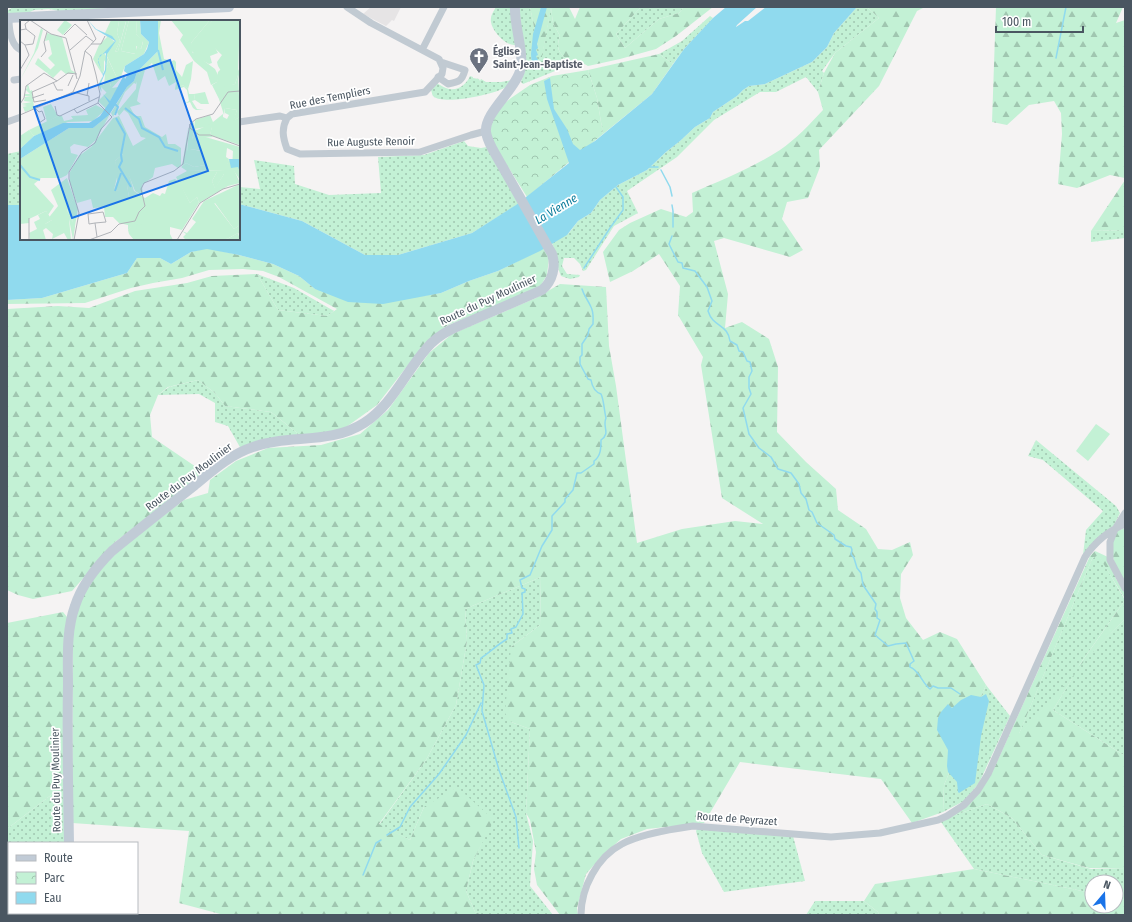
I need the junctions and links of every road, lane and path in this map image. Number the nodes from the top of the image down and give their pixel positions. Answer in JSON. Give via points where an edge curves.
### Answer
{"nodes":[{"id":1,"x":229,"y":7,"type":"edge"},
{"id":2,"x":347,"y":7,"type":"edge"},
{"id":3,"x":444,"y":7,"type":"edge"},
{"id":4,"x":515,"y":7,"type":"edge"},
{"id":5,"x":8,"y":18,"type":"edge"},
{"id":6,"x":20,"y":49,"type":"edge"},
{"id":7,"x":422,"y":50,"type":"junction"},
{"id":8,"x":441,"y":62,"type":"junction"},
{"id":9,"x":438,"y":77,"type":"junction"},
{"id":10,"x":20,"y":117,"type":"edge"},
{"id":11,"x":286,"y":118,"type":"junction"},
{"id":12,"x":7,"y":122,"type":"edge"},
{"id":13,"x":240,"y":122,"type":"edge"},
{"id":14,"x":486,"y":131,"type":"junction"},
{"id":15,"x":1124,"y":513,"type":"edge"},
{"id":16,"x":1125,"y":524,"type":"edge"},
{"id":17,"x":1115,"y":528,"type":"junction"},
{"id":18,"x":1125,"y":588,"type":"edge"},
{"id":19,"x":69,"y":842,"type":"edge"},
{"id":20,"x":581,"y":915,"type":"edge"}],
"edges":[{"from":1,"to":5,"type":"main road"},
{"from":2,"to":7,"type":"street"},
{"from":3,"to":7,"type":"street"},
{"from":4,"to":14,"type":"main road","via":[[521,70],[488,122]]},
{"from":5,"to":6,"type":"street","via":[[14,45]]},
{"from":7,"to":8,"type":"street"},
{"from":8,"to":9,"type":"street","via":[[442,74]]},
{"from":8,"to":9,"type":"street","via":[[465,70],[458,82],[448,84]]},
{"from":9,"to":11,"type":"street","name":"Rue des Templiers","via":[[424,92],[292,114]]},
{"from":10,"to":12,"type":"street"},
{"from":11,"to":13,"type":"street","name":"Rue des Templiers","via":[[280,116]]},
{"from":11,"to":14,"type":"street","name":"Rue Auguste Renoir","via":[[282,128],[283,139],[287,149],[300,154],[420,152]]},
{"from":14,"to":19,"type":"main road","name":"Route du Puy Moulinier","via":[[492,150],[550,248],[554,266],[546,286],[438,336],[426,348],[385,405],[364,423],[337,435],[265,443],[238,453],[112,551],[94,570],[79,596],[70,626],[67,702]]},
{"from":15,"to":17,"type":"street"},
{"from":16,"to":17,"type":"street"},
{"from":17,"to":18,"type":"street","via":[[1110,542],[1110,560]]},
{"from":17,"to":20,"type":"street","name":"Route de Peyrazet","via":[[1092,547],[1085,557],[988,774],[964,805],[938,820],[880,833],[831,837],[693,826],[637,838],[621,844],[594,870],[585,889]]}]}
